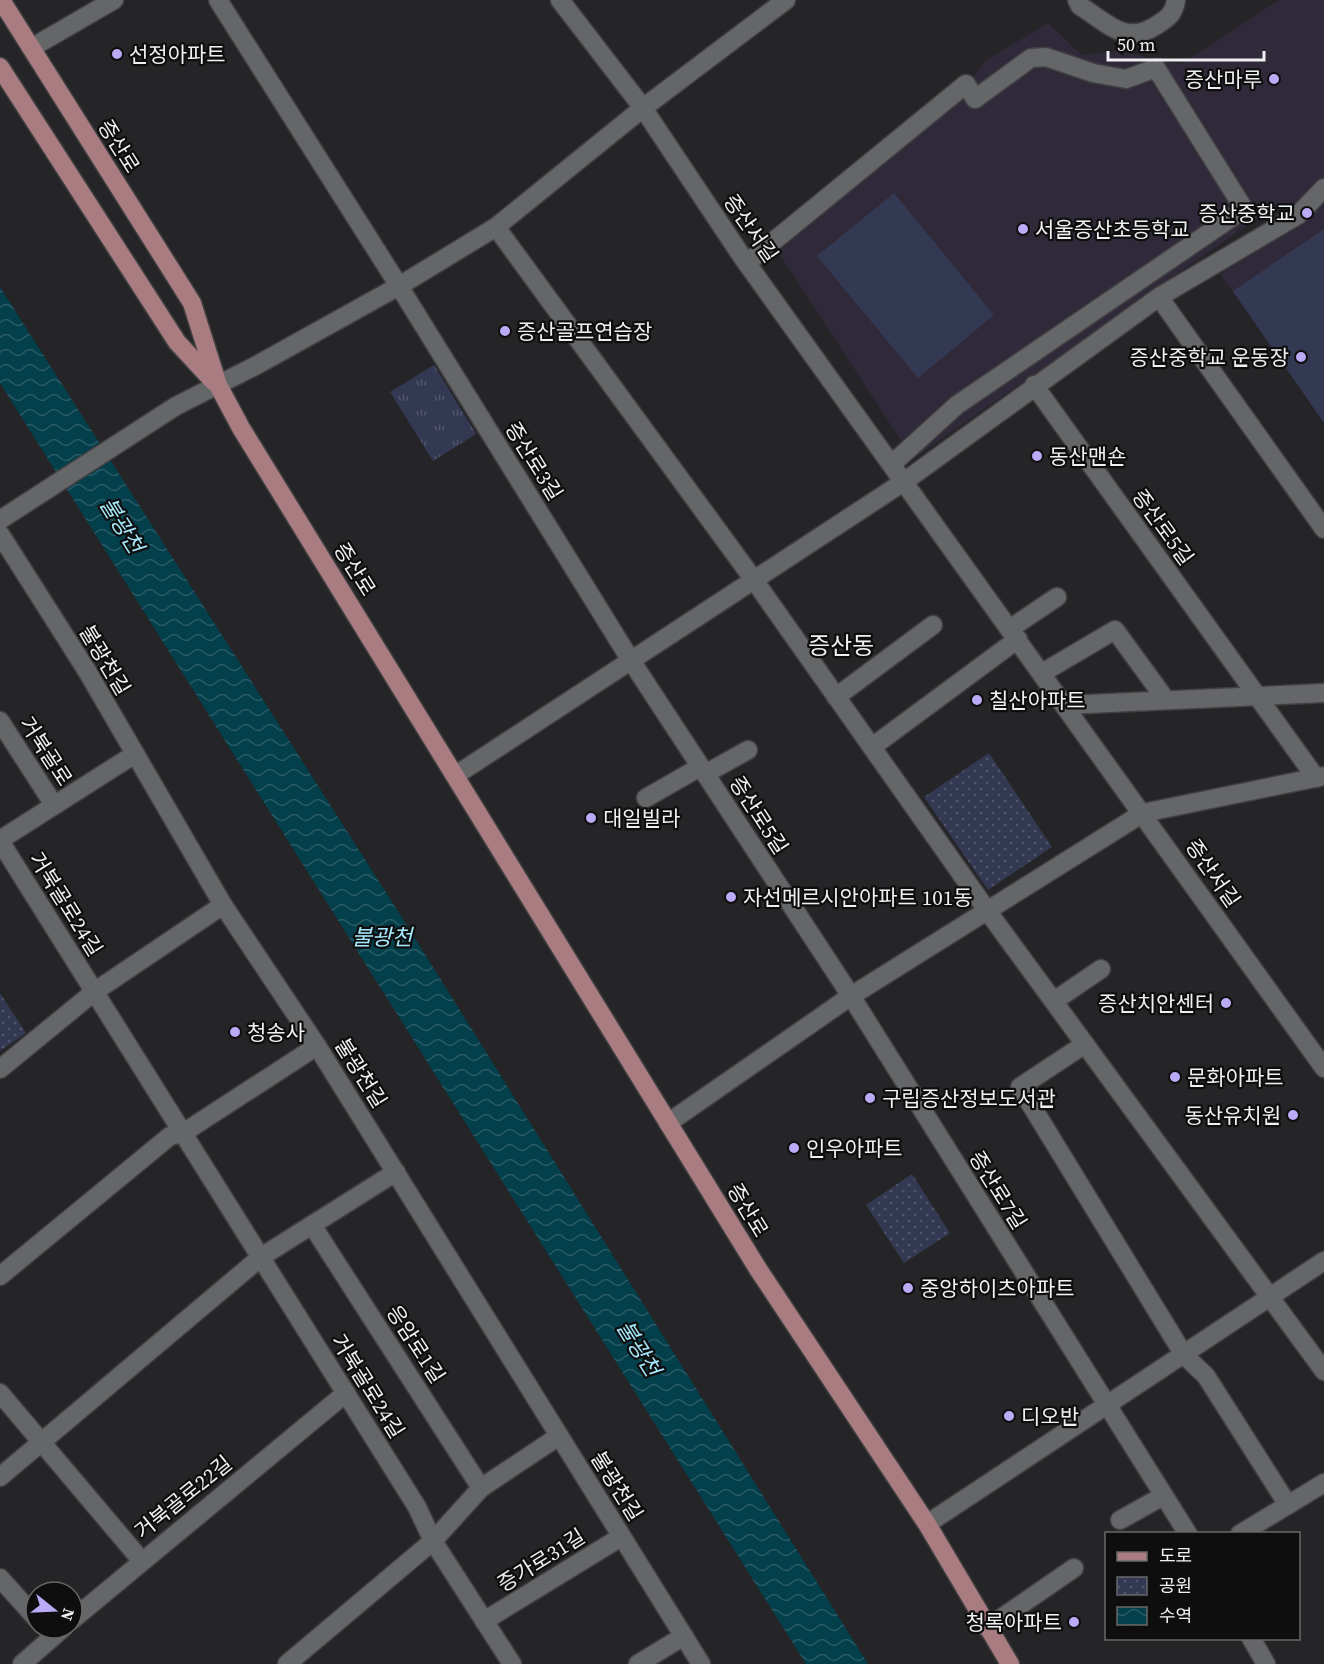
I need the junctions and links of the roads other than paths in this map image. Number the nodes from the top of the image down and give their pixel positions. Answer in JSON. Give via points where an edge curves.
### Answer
{"nodes":[{"id":1,"x":1,"y":0,"type":"edge"},
{"id":2,"x":114,"y":0,"type":"edge"},
{"id":3,"x":218,"y":0,"type":"edge"},
{"id":4,"x":560,"y":0,"type":"edge"},
{"id":5,"x":1077,"y":0,"type":"edge"},
{"id":6,"x":1176,"y":0,"type":"edge"},
{"id":7,"x":782,"y":1,"type":"edge"},
{"id":8,"x":31,"y":48,"type":"junction"},
{"id":9,"x":0,"y":67,"type":"edge"},
{"id":10,"x":643,"y":108,"type":"junction"},
{"id":11,"x":1324,"y":188,"type":"edge"},
{"id":12,"x":496,"y":227,"type":"junction"},
{"id":13,"x":747,"y":263,"type":"junction"},
{"id":14,"x":399,"y":286,"type":"junction"},
{"id":15,"x":1159,"y":297,"type":"junction"},
{"id":16,"x":218,"y":385,"type":"junction"},
{"id":17,"x":1034,"y":385,"type":"junction"},
{"id":18,"x":892,"y":464,"type":"junction"},
{"id":19,"x":905,"y":481,"type":"junction"},
{"id":20,"x":0,"y":520,"type":"edge"},
{"id":21,"x":1324,"y":529,"type":"edge"},
{"id":22,"x":0,"y":534,"type":"edge"},
{"id":23,"x":754,"y":580,"type":"junction"},
{"id":24,"x":1057,"y":597,"type":"dead end"},
{"id":25,"x":933,"y":625,"type":"dead end"},
{"id":26,"x":1014,"y":633,"type":"junction"},
{"id":27,"x":630,"y":659,"type":"junction"},
{"id":28,"x":1042,"y":673,"type":"junction"},
{"id":29,"x":1324,"y":693,"type":"edge"},
{"id":30,"x":1257,"y":695,"type":"junction"},
{"id":31,"x":836,"y":697,"type":"junction"},
{"id":32,"x":1166,"y":700,"type":"junction"},
{"id":33,"x":1065,"y":705,"type":"junction"},
{"id":34,"x":0,"y":721,"type":"edge"},
{"id":35,"x":872,"y":747,"type":"junction"},
{"id":36,"x":748,"y":750,"type":"dead end"},
{"id":37,"x":135,"y":754,"type":"junction"},
{"id":38,"x":703,"y":771,"type":"junction"},
{"id":39,"x":456,"y":775,"type":"junction"},
{"id":40,"x":1320,"y":777,"type":"edge"},
{"id":41,"x":646,"y":798,"type":"dead end"},
{"id":42,"x":54,"y":805,"type":"junction"},
{"id":43,"x":1143,"y":813,"type":"junction"},
{"id":44,"x":0,"y":840,"type":"edge"},
{"id":45,"x":223,"y":905,"type":"junction"},
{"id":46,"x":987,"y":909,"type":"junction"},
{"id":47,"x":1101,"y":969,"type":"dead end"},
{"id":48,"x":94,"y":992,"type":"junction"},
{"id":49,"x":851,"y":996,"type":"junction"},
{"id":50,"x":1054,"y":1001,"type":"junction"},
{"id":51,"x":1085,"y":1044,"type":"junction"},
{"id":52,"x":317,"y":1046,"type":"junction"},
{"id":53,"x":1324,"y":1068,"type":"edge"},
{"id":54,"x":0,"y":1069,"type":"edge"},
{"id":55,"x":668,"y":1123,"type":"junction"},
{"id":56,"x":183,"y":1133,"type":"junction"},
{"id":57,"x":396,"y":1172,"type":"junction"},
{"id":58,"x":312,"y":1225,"type":"junction"},
{"id":59,"x":261,"y":1257,"type":"junction"},
{"id":60,"x":1324,"y":1261,"type":"edge"},
{"id":61,"x":0,"y":1276,"type":"edge"},
{"id":62,"x":1272,"y":1297,"type":"junction"},
{"id":63,"x":1184,"y":1355,"type":"junction"},
{"id":64,"x":1321,"y":1359,"type":"edge"},
{"id":65,"x":0,"y":1393,"type":"edge"},
{"id":66,"x":346,"y":1393,"type":"junction"},
{"id":67,"x":1107,"y":1407,"type":"junction"},
{"id":68,"x":559,"y":1436,"type":"junction"},
{"id":69,"x":42,"y":1441,"type":"junction"},
{"id":70,"x":0,"y":1477,"type":"edge"},
{"id":71,"x":1324,"y":1483,"type":"edge"},
{"id":72,"x":481,"y":1488,"type":"junction"},
{"id":73,"x":1163,"y":1496,"type":"junction"},
{"id":74,"x":1288,"y":1505,"type":"junction"},
{"id":75,"x":1120,"y":1520,"type":"dead end"},
{"id":76,"x":927,"y":1524,"type":"junction"},
{"id":77,"x":1187,"y":1532,"type":"edge"},
{"id":78,"x":1242,"y":1532,"type":"edge"},
{"id":79,"x":621,"y":1537,"type":"junction"},
{"id":80,"x":433,"y":1541,"type":"junction"},
{"id":81,"x":141,"y":1560,"type":"junction"},
{"id":82,"x":1074,"y":1568,"type":"dead end"},
{"id":83,"x":0,"y":1578,"type":"edge"},
{"id":84,"x":24,"y":1605,"type":"edge"},
{"id":85,"x":84,"y":1610,"type":"edge"},
{"id":86,"x":484,"y":1621,"type":"junction"},
{"id":87,"x":987,"y":1628,"type":"junction"},
{"id":88,"x":684,"y":1636,"type":"junction"},
{"id":89,"x":45,"y":1640,"type":"edge"},
{"id":90,"x":1252,"y":1640,"type":"edge"},
{"id":91,"x":22,"y":1664,"type":"edge"},
{"id":92,"x":287,"y":1664,"type":"edge"},
{"id":93,"x":512,"y":1664,"type":"edge"},
{"id":94,"x":638,"y":1664,"type":"edge"},
{"id":95,"x":701,"y":1664,"type":"edge"},
{"id":96,"x":1010,"y":1664,"type":"edge"},
{"id":97,"x":1266,"y":1664,"type":"edge"}],
"edges":[{"from":1,"to":8,"type":"main road","name":"증산로"},
{"from":2,"to":8,"type":"street"},
{"from":3,"to":14,"type":"street","name":"증산로3길"},
{"from":4,"to":10,"type":"street","name":"증산서길"},
{"from":5,"to":6,"type":"street","via":[[1116,30],[1132,36],[1171,16]]},
{"from":7,"to":10,"type":"street"},
{"from":8,"to":16,"type":"main road","name":"증산로","via":[[192,303]]},
{"from":9,"to":16,"type":"main road","name":"증산로","via":[[177,342]]},
{"from":10,"to":12,"type":"street"},
{"from":10,"to":13,"type":"street","name":"증산서길"},
{"from":11,"to":15,"type":"street","via":[[1298,215]]},
{"from":12,"to":14,"type":"street"},
{"from":12,"to":23,"type":"street"},
{"from":13,"to":18,"type":"street","name":"증산서길"},
{"from":13,"to":18,"type":"street","via":[[966,84],[975,99],[1031,58],[1039,57],[1126,79],[1156,68],[1244,209],[957,405]]},
{"from":14,"to":16,"type":"street"},
{"from":14,"to":27,"type":"street","name":"증산로3길"},
{"from":15,"to":17,"type":"street"},
{"from":15,"to":21,"type":"street"},
{"from":16,"to":20,"type":"street","via":[[176,406]]},
{"from":16,"to":39,"type":"main road","name":"증산로"},
{"from":17,"to":19,"type":"street"},
{"from":17,"to":30,"type":"street","name":"증산로5길"},
{"from":18,"to":19,"type":"street","name":"증산서길"},
{"from":19,"to":23,"type":"street"},
{"from":19,"to":26,"type":"street","name":"증산서길"},
{"from":22,"to":37,"type":"street","name":"불광천길"},
{"from":23,"to":27,"type":"street"},
{"from":23,"to":31,"type":"street"},
{"from":24,"to":26,"type":"street"},
{"from":25,"to":31,"type":"street"},
{"from":26,"to":28,"type":"street","name":"증산서길"},
{"from":26,"to":35,"type":"street"},
{"from":27,"to":38,"type":"street","name":"증산로5길"},
{"from":27,"to":39,"type":"street"},
{"from":28,"to":32,"type":"street","via":[[1115,630]]},
{"from":28,"to":33,"type":"street","name":"증산서길"},
{"from":29,"to":30,"type":"street"},
{"from":30,"to":32,"type":"street"},
{"from":30,"to":40,"type":"street","name":"증산로5길"},
{"from":31,"to":35,"type":"street"},
{"from":32,"to":33,"type":"street"},
{"from":33,"to":43,"type":"street","name":"증산서길"},
{"from":34,"to":42,"type":"street","name":"거북골로"},
{"from":35,"to":46,"type":"street"},
{"from":36,"to":38,"type":"street"},
{"from":37,"to":42,"type":"street","name":"거북골로24길"},
{"from":37,"to":45,"type":"street","name":"불광천길"},
{"from":38,"to":41,"type":"street"},
{"from":38,"to":49,"type":"street","name":"증산로5길"},
{"from":39,"to":55,"type":"main road","name":"증산로"},
{"from":40,"to":43,"type":"street","name":"증산로5길"},
{"from":42,"to":44,"type":"street","name":"거북골로24길"},
{"from":43,"to":46,"type":"street","name":"증산로5길"},
{"from":43,"to":53,"type":"street","name":"증산서길"},
{"from":44,"to":48,"type":"street","name":"거북골로24길"},
{"from":45,"to":48,"type":"street","name":"거북골로24길"},
{"from":45,"to":52,"type":"street","name":"불광천길"},
{"from":46,"to":49,"type":"street","name":"증산로5길"},
{"from":46,"to":50,"type":"street"},
{"from":47,"to":50,"type":"street"},
{"from":48,"to":54,"type":"street"},
{"from":48,"to":56,"type":"street","name":"거북골로24길"},
{"from":49,"to":55,"type":"street","name":"증산로5길"},
{"from":49,"to":67,"type":"street","name":"증산로7길"},
{"from":50,"to":51,"type":"street"},
{"from":51,"to":62,"type":"street"},
{"from":51,"to":63,"type":"street","via":[[1020,1087]]},
{"from":52,"to":56,"type":"street"},
{"from":52,"to":57,"type":"street","name":"불광천길"},
{"from":55,"to":76,"type":"main road","name":"증산로","via":[[758,1269]]},
{"from":56,"to":59,"type":"street","name":"거북골로24길"},
{"from":56,"to":61,"type":"street","via":[[170,1136]]},
{"from":57,"to":58,"type":"street"},
{"from":57,"to":68,"type":"street","name":"불광천길"},
{"from":58,"to":59,"type":"street"},
{"from":58,"to":72,"type":"street","name":"응암로1길"},
{"from":59,"to":66,"type":"street","name":"거북골로24길"},
{"from":59,"to":69,"type":"street"},
{"from":60,"to":62,"type":"street"},
{"from":62,"to":63,"type":"street"},
{"from":62,"to":64,"type":"street"},
{"from":63,"to":67,"type":"street"},
{"from":63,"to":74,"type":"street","via":[[1206,1376]]},
{"from":65,"to":69,"type":"street","name":"거북골로22길"},
{"from":66,"to":80,"type":"street","name":"거북골로24길","via":[[417,1506]]},
{"from":66,"to":81,"type":"street","name":"거북골로22길"},
{"from":67,"to":73,"type":"street","name":"증산로7길"},
{"from":67,"to":76,"type":"street"},
{"from":68,"to":72,"type":"street"},
{"from":68,"to":79,"type":"street","name":"불광천길"},
{"from":69,"to":70,"type":"street"},
{"from":69,"to":81,"type":"street","name":"거북골로22길"},
{"from":71,"to":74,"type":"street"},
{"from":72,"to":80,"type":"street"},
{"from":73,"to":75,"type":"street"},
{"from":73,"to":77,"type":"street","name":"증산로7길"},
{"from":74,"to":78,"type":"street"},
{"from":76,"to":87,"type":"main road","name":"증산로"},
{"from":79,"to":86,"type":"street","name":"증가로31길"},
{"from":79,"to":88,"type":"street","name":"불광천길"},
{"from":80,"to":86,"type":"street","name":"증가로31길"},
{"from":80,"to":92,"type":"street"},
{"from":81,"to":85,"type":"street"},
{"from":82,"to":87,"type":"street"},
{"from":83,"to":84,"type":"street"},
{"from":86,"to":93,"type":"street","name":"증가로31길"},
{"from":87,"to":96,"type":"main road","name":"증산로"},
{"from":88,"to":94,"type":"street"},
{"from":88,"to":95,"type":"street","name":"불광천길"},
{"from":89,"to":91,"type":"street"},
{"from":90,"to":97,"type":"street"}]}
